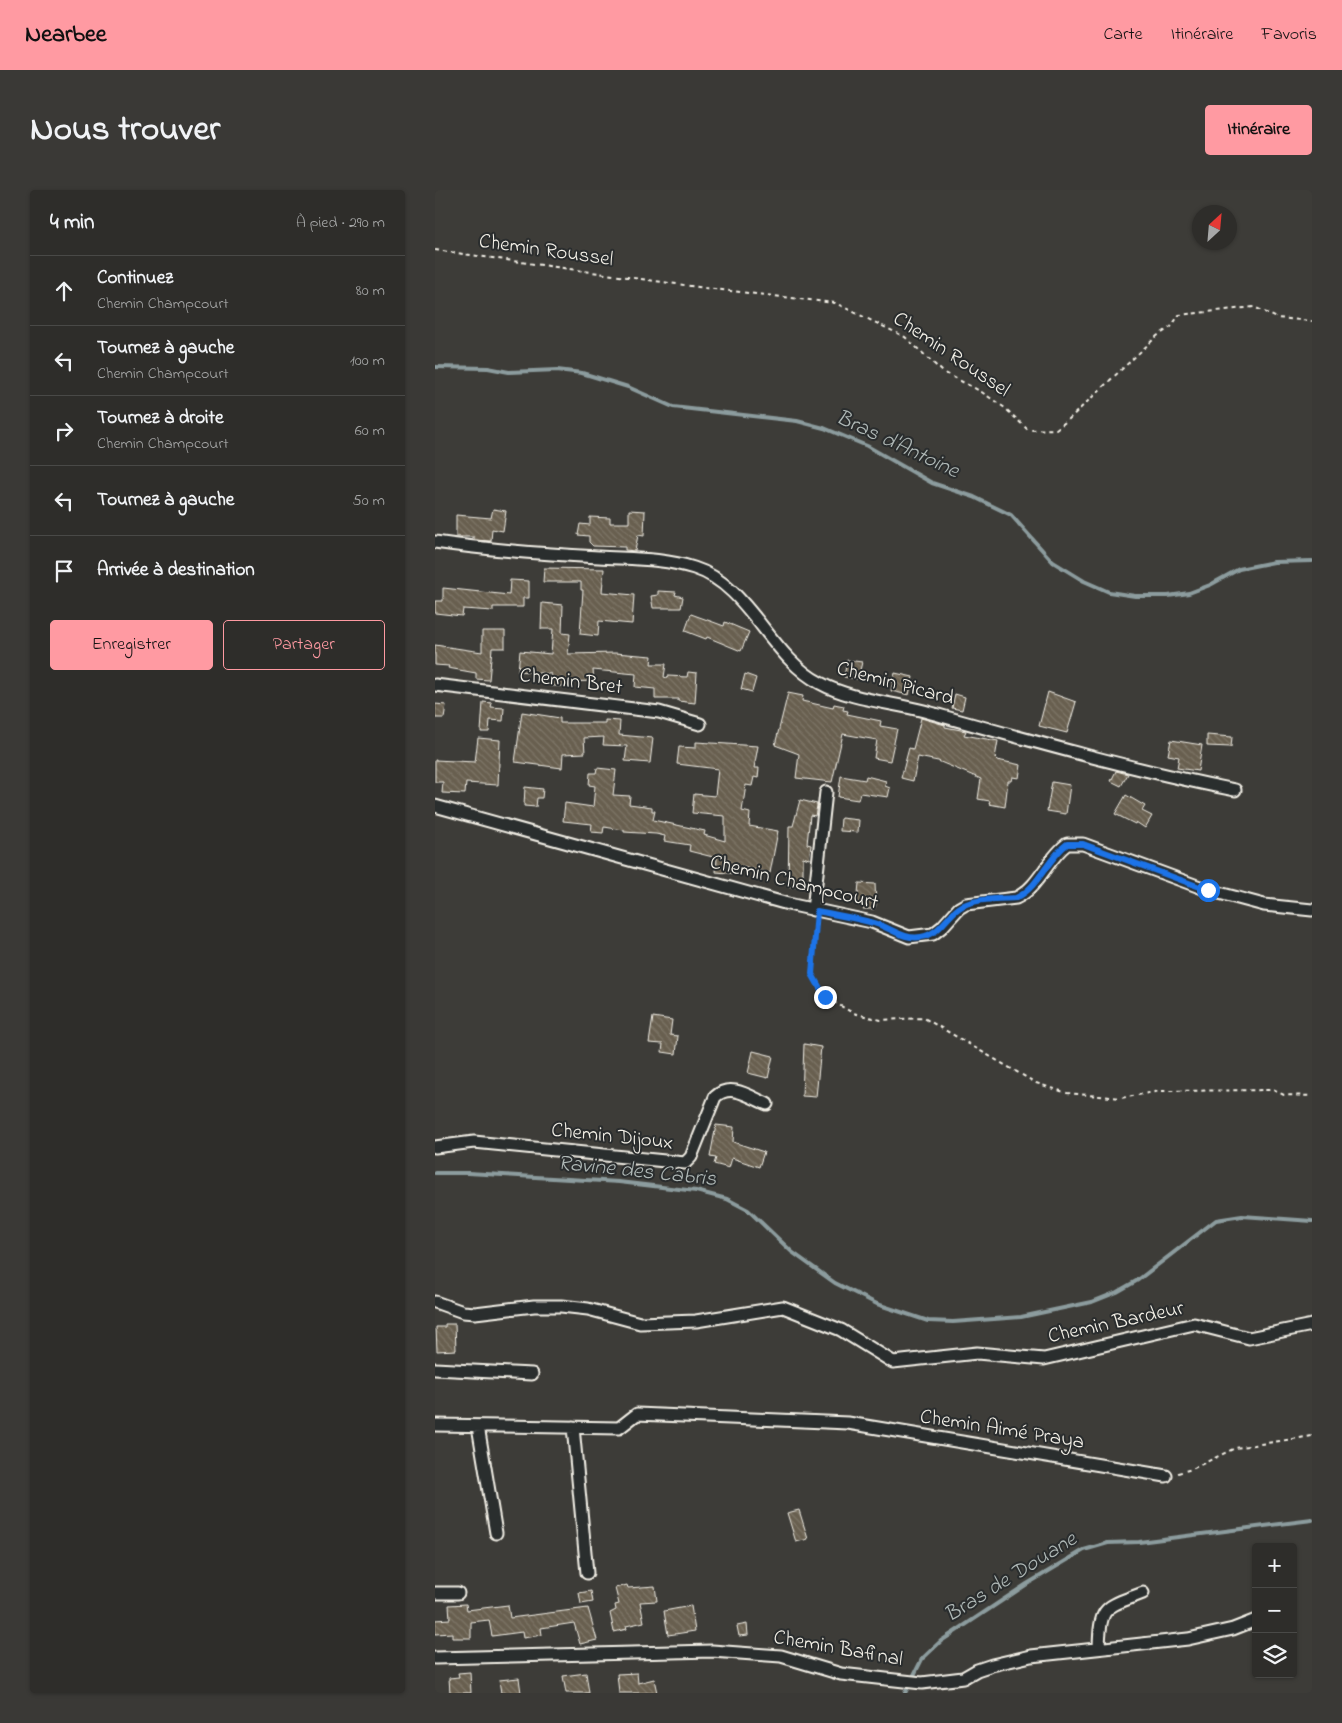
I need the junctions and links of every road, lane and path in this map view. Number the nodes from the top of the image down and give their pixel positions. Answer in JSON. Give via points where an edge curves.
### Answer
{"nodes":[{"id":1,"x":435,"y":250,"type":"edge"},
{"id":2,"x":1312,"y":321,"type":"edge"},
{"id":3,"x":435,"y":542,"type":"edge"},
{"id":4,"x":435,"y":685,"type":"edge"},
{"id":5,"x":700,"y":724,"type":"dead end"},
{"id":6,"x":1235,"y":790,"type":"dead end"},
{"id":7,"x":826,"y":792,"type":"dead end"},
{"id":8,"x":435,"y":806,"type":"edge"},
{"id":9,"x":815,"y":910,"type":"junction"},
{"id":10,"x":1312,"y":910,"type":"edge"},
{"id":11,"x":1312,"y":1096,"type":"edge"},
{"id":12,"x":767,"y":1104,"type":"dead end"},
{"id":13,"x":435,"y":1147,"type":"edge"},
{"id":14,"x":435,"y":1302,"type":"edge"},
{"id":15,"x":1312,"y":1325,"type":"edge"},
{"id":16,"x":435,"y":1369,"type":"edge"},
{"id":17,"x":532,"y":1374,"type":"dead end"},
{"id":18,"x":435,"y":1425,"type":"edge"},
{"id":19,"x":478,"y":1426,"type":"junction"},
{"id":20,"x":573,"y":1427,"type":"junction"},
{"id":21,"x":1312,"y":1436,"type":"edge"},
{"id":22,"x":1166,"y":1476,"type":"joint"},
{"id":23,"x":496,"y":1533,"type":"dead end"},
{"id":24,"x":587,"y":1572,"type":"dead end"},
{"id":25,"x":435,"y":1593,"type":"edge"},
{"id":26,"x":458,"y":1593,"type":"dead end"},
{"id":27,"x":1143,"y":1593,"type":"dead end"},
{"id":28,"x":1252,"y":1622,"type":"edge"},
{"id":29,"x":1099,"y":1648,"type":"junction"},
{"id":30,"x":435,"y":1658,"type":"edge"}],
"edges":[{"from":1,"to":2,"type":"path","name":"Chemin Roussel","via":[[835,303],[905,337],[943,372],[980,390],[1028,430],[1056,429],[1068,420],[1157,336],[1171,327],[1179,315],[1254,307],[1277,318]]},
{"from":3,"to":6,"type":"street","name":"Chemin Picard","via":[[692,567],[717,578],[795,664],[832,689],[1150,773]]},
{"from":4,"to":5,"type":"street","name":"Chemin Bret","via":[[659,712]]},
{"from":7,"to":9,"type":"street"},
{"from":8,"to":9,"type":"street","name":"Chemin Champcourt"},
{"from":9,"to":10,"type":"street","name":"Chemin Champcourt","via":[[873,922],[909,937],[933,934],[966,904],[1016,898],[1030,890],[1046,866],[1067,844],[1083,844],[1208,890],[1264,905]]},
{"from":9,"to":11,"type":"path","via":[[812,974],[825,997],[853,1013],[881,1020],[924,1018],[1036,1083],[1067,1093],[1121,1098],[1160,1090],[1273,1090],[1284,1095]]},
{"from":12,"to":13,"type":"street","name":"Chemin Dijoux","via":[[731,1089],[720,1092],[715,1097],[691,1157],[685,1163],[474,1142]]},
{"from":14,"to":15,"type":"street","name":"Chemin Bardeur","via":[[475,1313],[561,1306],[588,1309],[639,1324],[696,1321],[783,1307],[841,1330],[893,1362],[977,1353],[1044,1359],[1194,1324],[1249,1338]]},
{"from":16,"to":17,"type":"street"},
{"from":18,"to":19,"type":"street","name":"Chemin Aimé Praya"},
{"from":19,"to":20,"type":"street","name":"Chemin Aimé Praya"},
{"from":19,"to":23,"type":"street"},
{"from":20,"to":22,"type":"street","name":"Chemin Aimé Praya","via":[[619,1428],[637,1414],[848,1424]]},
{"from":20,"to":24,"type":"street"},
{"from":21,"to":22,"type":"path","via":[[1235,1448],[1192,1469]]},
{"from":25,"to":26,"type":"street"},
{"from":27,"to":29,"type":"street","via":[[1104,1611]]},
{"from":28,"to":29,"type":"street","name":"Chemin Bafinal","via":[[1188,1638]]},
{"from":29,"to":30,"type":"street","name":"Chemin Bafinal","via":[[1009,1660],[963,1678],[922,1683],[841,1674],[781,1656],[712,1650]]}]}
